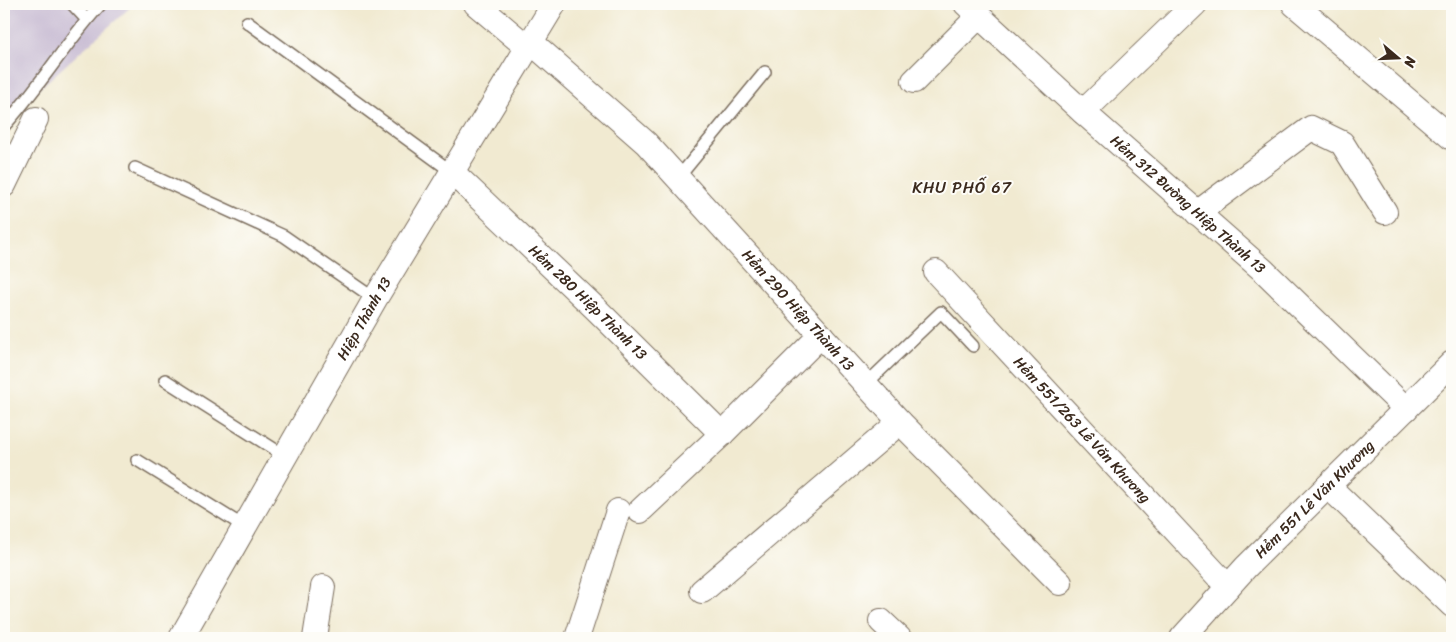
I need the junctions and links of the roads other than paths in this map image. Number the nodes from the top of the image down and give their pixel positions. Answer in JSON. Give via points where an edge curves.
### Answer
{"nodes":[{"id":1,"x":72,"y":4,"type":"edge"},
{"id":2,"x":101,"y":4,"type":"edge"},
{"id":3,"x":476,"y":4,"type":"edge"},
{"id":4,"x":554,"y":4,"type":"edge"},
{"id":5,"x":1196,"y":4,"type":"edge"},
{"id":6,"x":1294,"y":4,"type":"edge"},
{"id":7,"x":973,"y":10,"type":"edge"},
{"id":8,"x":86,"y":20,"type":"junction"},
{"id":9,"x":247,"y":22,"type":"dead end"},
{"id":10,"x":529,"y":44,"type":"junction"},
{"id":11,"x":765,"y":72,"type":"dead end"},
{"id":12,"x":914,"y":81,"type":"dead end"},
{"id":13,"x":1083,"y":112,"type":"junction"},
{"id":14,"x":36,"y":120,"type":"dead end"},
{"id":15,"x":4,"y":126,"type":"edge"},
{"id":16,"x":1452,"y":138,"type":"edge"},
{"id":17,"x":136,"y":168,"type":"dead end"},
{"id":18,"x":452,"y":172,"type":"junction"},
{"id":19,"x":678,"y":178,"type":"junction"},
{"id":20,"x":4,"y":185,"type":"edge"},
{"id":21,"x":1385,"y":212,"type":"dead end"},
{"id":22,"x":1197,"y":213,"type":"junction"},
{"id":23,"x":936,"y":272,"type":"dead end"},
{"id":24,"x":374,"y":299,"type":"junction"},
{"id":25,"x":821,"y":335,"type":"junction"},
{"id":26,"x":973,"y":346,"type":"dead end"},
{"id":27,"x":1452,"y":363,"type":"edge"},
{"id":28,"x":165,"y":380,"type":"dead end"},
{"id":29,"x":866,"y":384,"type":"junction"},
{"id":30,"x":1406,"y":409,"type":"junction"},
{"id":31,"x":900,"y":422,"type":"junction"},
{"id":32,"x":722,"y":434,"type":"junction"},
{"id":33,"x":285,"y":456,"type":"junction"},
{"id":34,"x":137,"y":460,"type":"dead end"},
{"id":35,"x":1328,"y":486,"type":"junction"},
{"id":36,"x":245,"y":527,"type":"junction"},
{"id":37,"x":1060,"y":583,"type":"dead end"},
{"id":38,"x":324,"y":587,"type":"dead end"},
{"id":39,"x":1228,"y":588,"type":"junction"},
{"id":40,"x":702,"y":591,"type":"dead end"},
{"id":41,"x":1452,"y":605,"type":"edge"},
{"id":42,"x":881,"y":621,"type":"dead end"},
{"id":43,"x":182,"y":638,"type":"edge"},
{"id":44,"x":315,"y":638,"type":"edge"},
{"id":45,"x":577,"y":638,"type":"edge"},
{"id":46,"x":899,"y":638,"type":"edge"},
{"id":47,"x":1182,"y":638,"type":"edge"}],
"edges":[{"from":1,"to":8,"type":"lane"},
{"from":2,"to":8,"type":"lane"},
{"from":3,"to":10,"type":"street","name":"Hẻm 290 Hiệp Thành 13"},
{"from":4,"to":10,"type":"street","name":"Hiệp Thành 13"},
{"from":5,"to":13,"type":"street"},
{"from":6,"to":16,"type":"street"},
{"from":7,"to":12,"type":"street"},
{"from":7,"to":13,"type":"street","name":"Hẻm 312 Đường Hiệp Thành 13"},
{"from":8,"to":15,"type":"lane","via":[[25,104]]},
{"from":9,"to":18,"type":"lane"},
{"from":10,"to":18,"type":"street","name":"Hiệp Thành 13"},
{"from":10,"to":19,"type":"street","name":"Hẻm 290 Hiệp Thành 13","via":[[646,143]]},
{"from":11,"to":19,"type":"lane"},
{"from":13,"to":22,"type":"street","name":"Hẻm 312 Đường Hiệp Thành 13"},
{"from":14,"to":20,"type":"street"},
{"from":17,"to":24,"type":"lane","via":[[284,236]]},
{"from":18,"to":24,"type":"street","name":"Hiệp Thành 13"},
{"from":18,"to":32,"type":"street","name":"Hẻm 280 Hiệp Thành 13"},
{"from":19,"to":25,"type":"street","name":"Hẻm 290 Hiệp Thành 13"},
{"from":21,"to":22,"type":"street","via":[[1342,143],[1311,128]]},
{"from":22,"to":30,"type":"street","name":"Hẻm 312 Đường Hiệp Thành 13","via":[[1264,271]]},
{"from":23,"to":39,"type":"street","name":"Hẻm 551/263 Lê Văn Khương"},
{"from":24,"to":33,"type":"street","name":"Hiệp Thành 13"},
{"from":25,"to":29,"type":"street","name":"Hẻm 290 Hiệp Thành 13"},
{"from":25,"to":32,"type":"street"},
{"from":26,"to":29,"type":"lane","via":[[941,312]]},
{"from":27,"to":30,"type":"street","name":"Hẻm 551 Lê Văn Khương"},
{"from":28,"to":33,"type":"lane"},
{"from":29,"to":31,"type":"street","name":"Hẻm 290 Hiệp Thành 13"},
{"from":30,"to":35,"type":"street","name":"Hẻm 551 Lê Văn Khương"},
{"from":31,"to":37,"type":"street","name":"Hẻm 290 Hiệp Thành 13"},
{"from":31,"to":40,"type":"street"},
{"from":32,"to":45,"type":"street","via":[[629,511]]},
{"from":33,"to":36,"type":"street","name":"Hiệp Thành 13"},
{"from":34,"to":36,"type":"lane"},
{"from":35,"to":39,"type":"street","name":"Hẻm 551 Lê Văn Khương"},
{"from":35,"to":41,"type":"street"},
{"from":36,"to":43,"type":"street","name":"Hiệp Thành 13"},
{"from":38,"to":44,"type":"street"},
{"from":39,"to":47,"type":"street","name":"Hẻm 551 Lê Văn Khương"},
{"from":42,"to":46,"type":"street"}]}
